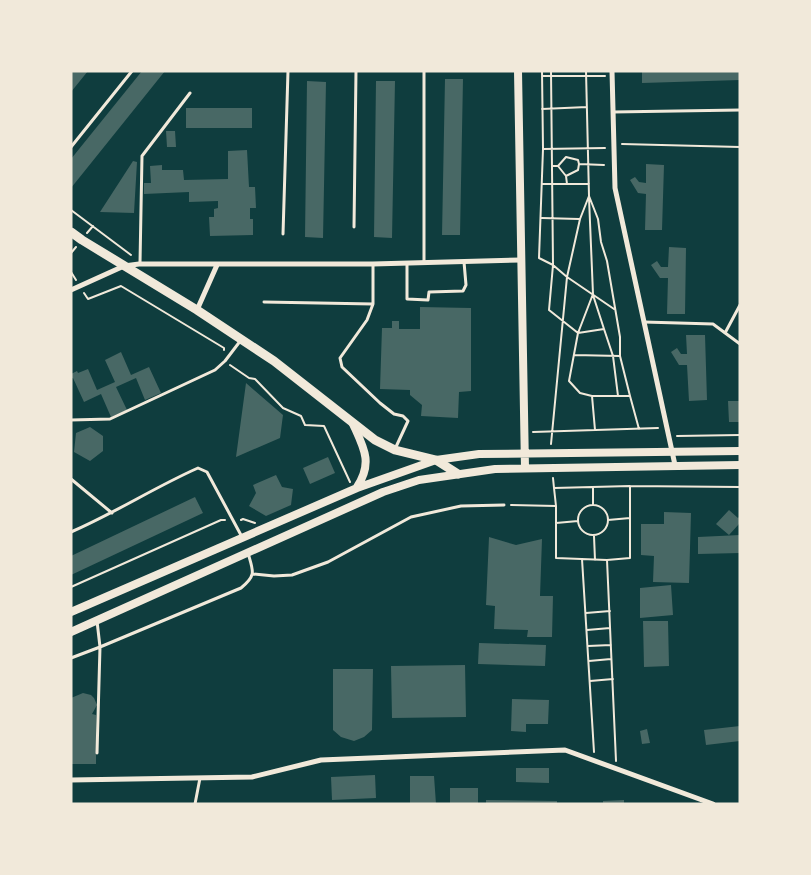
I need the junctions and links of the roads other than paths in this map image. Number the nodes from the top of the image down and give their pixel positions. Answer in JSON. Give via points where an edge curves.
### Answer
{"nodes":[{"id":1,"x":132,"y":71,"type":"edge"},
{"id":2,"x":288,"y":71,"type":"edge"},
{"id":3,"x":356,"y":71,"type":"edge"},
{"id":4,"x":424,"y":71,"type":"edge"},
{"id":5,"x":518,"y":71,"type":"edge"},
{"id":6,"x":612,"y":73,"type":"edge"},
{"id":7,"x":190,"y":93,"type":"dead end"},
{"id":8,"x":740,"y":110,"type":"edge"},
{"id":9,"x":613,"y":112,"type":"junction"},
{"id":10,"x":71,"y":147,"type":"edge"},
{"id":11,"x":354,"y":227,"type":"dead end"},
{"id":12,"x":71,"y":232,"type":"edge"},
{"id":13,"x":283,"y":234,"type":"dead end"},
{"id":14,"x":521,"y":260,"type":"junction"},
{"id":15,"x":464,"y":261,"type":"junction"},
{"id":16,"x":424,"y":262,"type":"junction"},
{"id":17,"x":407,"y":263,"type":"junction"},
{"id":18,"x":140,"y":264,"type":"junction"},
{"id":19,"x":373,"y":264,"type":"junction"},
{"id":20,"x":217,"y":265,"type":"junction"},
{"id":21,"x":124,"y":266,"type":"junction"},
{"id":22,"x":71,"y":290,"type":"edge"},
{"id":23,"x":264,"y":302,"type":"dead end"},
{"id":24,"x":373,"y":304,"type":"junction"},
{"id":25,"x":740,"y":305,"type":"edge"},
{"id":26,"x":197,"y":310,"type":"junction"},
{"id":27,"x":644,"y":322,"type":"junction"},
{"id":28,"x":725,"y":333,"type":"junction"},
{"id":29,"x":242,"y":339,"type":"junction"},
{"id":30,"x":740,"y":344,"type":"edge"},
{"id":31,"x":71,"y":420,"type":"edge"},
{"id":32,"x":353,"y":424,"type":"junction"},
{"id":33,"x":395,"y":450,"type":"junction"},
{"id":34,"x":740,"y":451,"type":"edge"},
{"id":35,"x":672,"y":452,"type":"junction"},
{"id":36,"x":525,"y":454,"type":"junction"},
{"id":37,"x":436,"y":460,"type":"junction"},
{"id":38,"x":675,"y":465,"type":"junction"},
{"id":39,"x":740,"y":465,"type":"edge"},
{"id":40,"x":524,"y":468,"type":"junction"},
{"id":41,"x":458,"y":474,"type":"junction"},
{"id":42,"x":71,"y":478,"type":"edge"},
{"id":43,"x":354,"y":485,"type":"junction"},
{"id":44,"x":504,"y":505,"type":"road end"},
{"id":45,"x":112,"y":513,"type":"junction"},
{"id":46,"x":71,"y":532,"type":"edge"},
{"id":47,"x":243,"y":537,"type":"junction"},
{"id":48,"x":248,"y":553,"type":"junction"},
{"id":49,"x":253,"y":574,"type":"junction"},
{"id":50,"x":71,"y":612,"type":"edge"},
{"id":51,"x":97,"y":620,"type":"junction"},
{"id":52,"x":71,"y":632,"type":"edge"},
{"id":53,"x":100,"y":647,"type":"junction"},
{"id":54,"x":71,"y":658,"type":"edge"},
{"id":55,"x":98,"y":753,"type":"dead end"},
{"id":56,"x":200,"y":778,"type":"junction"},
{"id":57,"x":71,"y":780,"type":"edge"},
{"id":58,"x":195,"y":804,"type":"edge"},
{"id":59,"x":713,"y":804,"type":"edge"}],
"edges":[{"from":1,"to":10,"type":"lane"},
{"from":2,"to":13,"type":"lane"},
{"from":3,"to":11,"type":"lane"},
{"from":4,"to":16,"type":"lane"},
{"from":5,"to":14,"type":"street"},
{"from":6,"to":9,"type":"street"},
{"from":7,"to":18,"type":"lane","via":[[142,156]]},
{"from":8,"to":9,"type":"lane"},
{"from":9,"to":27,"type":"street","via":[[615,188]]},
{"from":12,"to":21,"type":"main road"},
{"from":14,"to":15,"type":"street"},
{"from":14,"to":36,"type":"street"},
{"from":15,"to":16,"type":"street"},
{"from":15,"to":17,"type":"lane","via":[[466,285],[463,290],[429,292],[428,300],[407,299]]},
{"from":16,"to":17,"type":"street"},
{"from":17,"to":19,"type":"street"},
{"from":18,"to":20,"type":"street"},
{"from":18,"to":21,"type":"street"},
{"from":19,"to":20,"type":"street"},
{"from":19,"to":24,"type":"lane"},
{"from":20,"to":26,"type":"street"},
{"from":21,"to":22,"type":"street"},
{"from":21,"to":26,"type":"main road"},
{"from":23,"to":24,"type":"lane"},
{"from":24,"to":33,"type":"lane","via":[[367,320],[340,358],[342,367],[380,403],[408,421]]},
{"from":25,"to":28,"type":"lane"},
{"from":26,"to":29,"type":"main road"},
{"from":27,"to":28,"type":"lane","via":[[713,324]]},
{"from":27,"to":35,"type":"street"},
{"from":28,"to":30,"type":"lane"},
{"from":29,"to":31,"type":"lane","via":[[215,370],[110,419]]},
{"from":29,"to":32,"type":"main road"},
{"from":32,"to":33,"type":"main road"},
{"from":32,"to":43,"type":"street","via":[[367,462],[364,477]]},
{"from":33,"to":37,"type":"main road"},
{"from":34,"to":35,"type":"street"},
{"from":35,"to":36,"type":"street"},
{"from":35,"to":38,"type":"street"},
{"from":36,"to":37,"type":"street","via":[[479,454]]},
{"from":36,"to":40,"type":"street"},
{"from":37,"to":41,"type":"main road"},
{"from":37,"to":43,"type":"street"},
{"from":38,"to":39,"type":"street"},
{"from":38,"to":40,"type":"street"},
{"from":40,"to":41,"type":"street"},
{"from":41,"to":48,"type":"street","via":[[419,480],[383,492]]},
{"from":42,"to":45,"type":"lane"},
{"from":43,"to":47,"type":"street"},
{"from":44,"to":49,"type":"lane","via":[[461,506],[411,517],[328,562],[292,575]]},
{"from":45,"to":46,"type":"lane"},
{"from":45,"to":47,"type":"lane","via":[[198,468],[207,472]]},
{"from":47,"to":50,"type":"street"},
{"from":48,"to":49,"type":"lane"},
{"from":48,"to":51,"type":"street"},
{"from":49,"to":53,"type":"lane","via":[[241,588]]},
{"from":51,"to":52,"type":"street"},
{"from":51,"to":53,"type":"lane"},
{"from":53,"to":54,"type":"lane"},
{"from":53,"to":55,"type":"lane"},
{"from":56,"to":57,"type":"street"},
{"from":56,"to":58,"type":"lane"},
{"from":56,"to":59,"type":"street","via":[[252,777],[321,760],[565,750]]}]}
